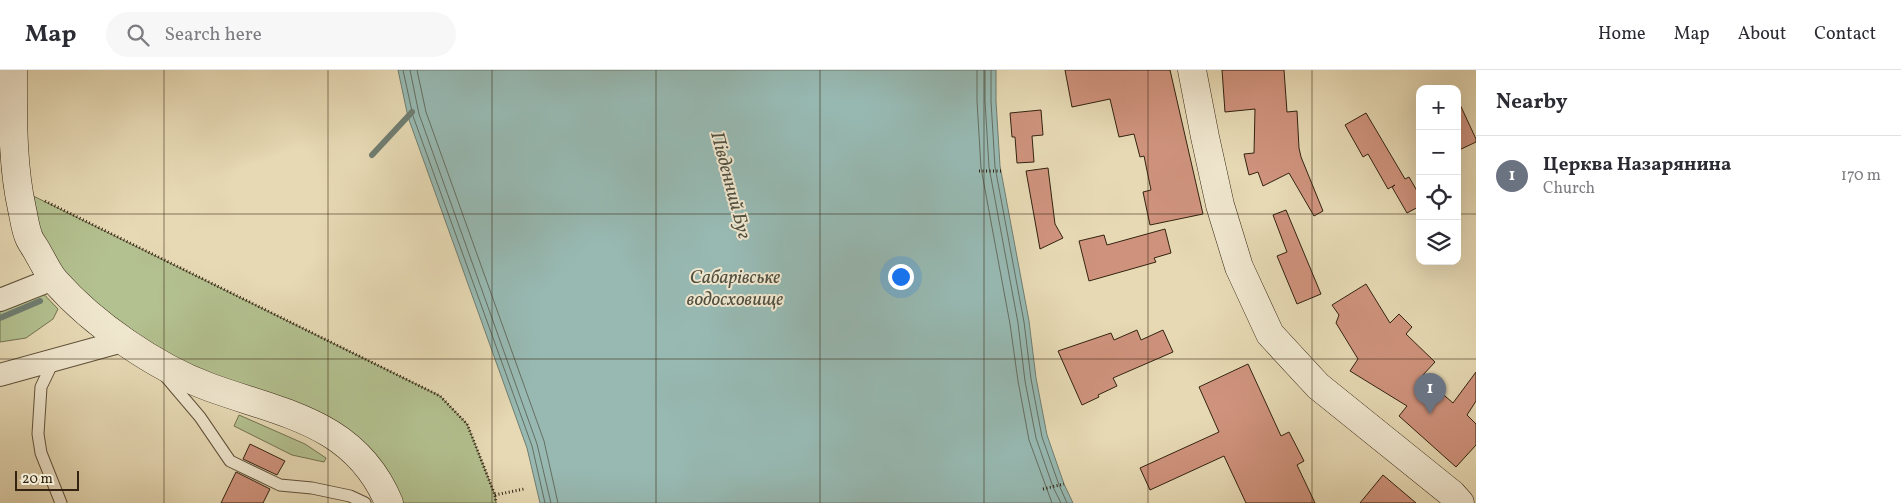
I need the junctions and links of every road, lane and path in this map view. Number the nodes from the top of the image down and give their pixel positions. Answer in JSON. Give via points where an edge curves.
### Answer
{"nodes":[{"id":1,"x":13,"y":70,"type":"edge"},
{"id":2,"x":1192,"y":70,"type":"edge"},
{"id":3,"x":979,"y":171,"type":"dead end"},
{"id":4,"x":1001,"y":171,"type":"dead end"},
{"id":5,"x":18,"y":188,"type":"junction"},
{"id":6,"x":53,"y":279,"type":"junction"},
{"id":7,"x":0,"y":300,"type":"edge"},
{"id":8,"x":123,"y":341,"type":"junction"},
{"id":9,"x":150,"y":358,"type":"junction"},
{"id":10,"x":54,"y":360,"type":"junction"},
{"id":11,"x":0,"y":374,"type":"edge"},
{"id":12,"x":1064,"y":484,"type":"dead end"},
{"id":13,"x":524,"y":489,"type":"dead end"},
{"id":14,"x":1043,"y":489,"type":"dead end"},
{"id":15,"x":495,"y":495,"type":"junction"},
{"id":16,"x":61,"y":503,"type":"edge"},
{"id":17,"x":365,"y":503,"type":"edge"},
{"id":18,"x":389,"y":503,"type":"edge"},
{"id":19,"x":496,"y":503,"type":"edge"},
{"id":20,"x":1460,"y":503,"type":"edge"}],
"edges":[{"from":1,"to":5,"type":"street"},
{"from":2,"to":20,"type":"street","via":[[1220,205],[1239,268],[1270,334],[1318,386]]},
{"from":3,"to":4,"type":"path"},
{"from":5,"to":6,"type":"street","via":[[28,235]]},
{"from":5,"to":15,"type":"path","via":[[440,396],[467,424]]},
{"from":6,"to":7,"type":"street"},
{"from":6,"to":8,"type":"street"},
{"from":8,"to":9,"type":"street"},
{"from":8,"to":10,"type":"street"},
{"from":9,"to":17,"type":"lane","via":[[200,417],[230,461],[280,485],[350,496]]},
{"from":9,"to":18,"type":"street","via":[[207,386],[302,418],[334,434],[370,468]]},
{"from":10,"to":11,"type":"street"},
{"from":10,"to":16,"type":"lane","via":[[40,388],[38,434],[41,453]]},
{"from":12,"to":14,"type":"path"},
{"from":13,"to":15,"type":"path"},
{"from":15,"to":19,"type":"path"}]}
